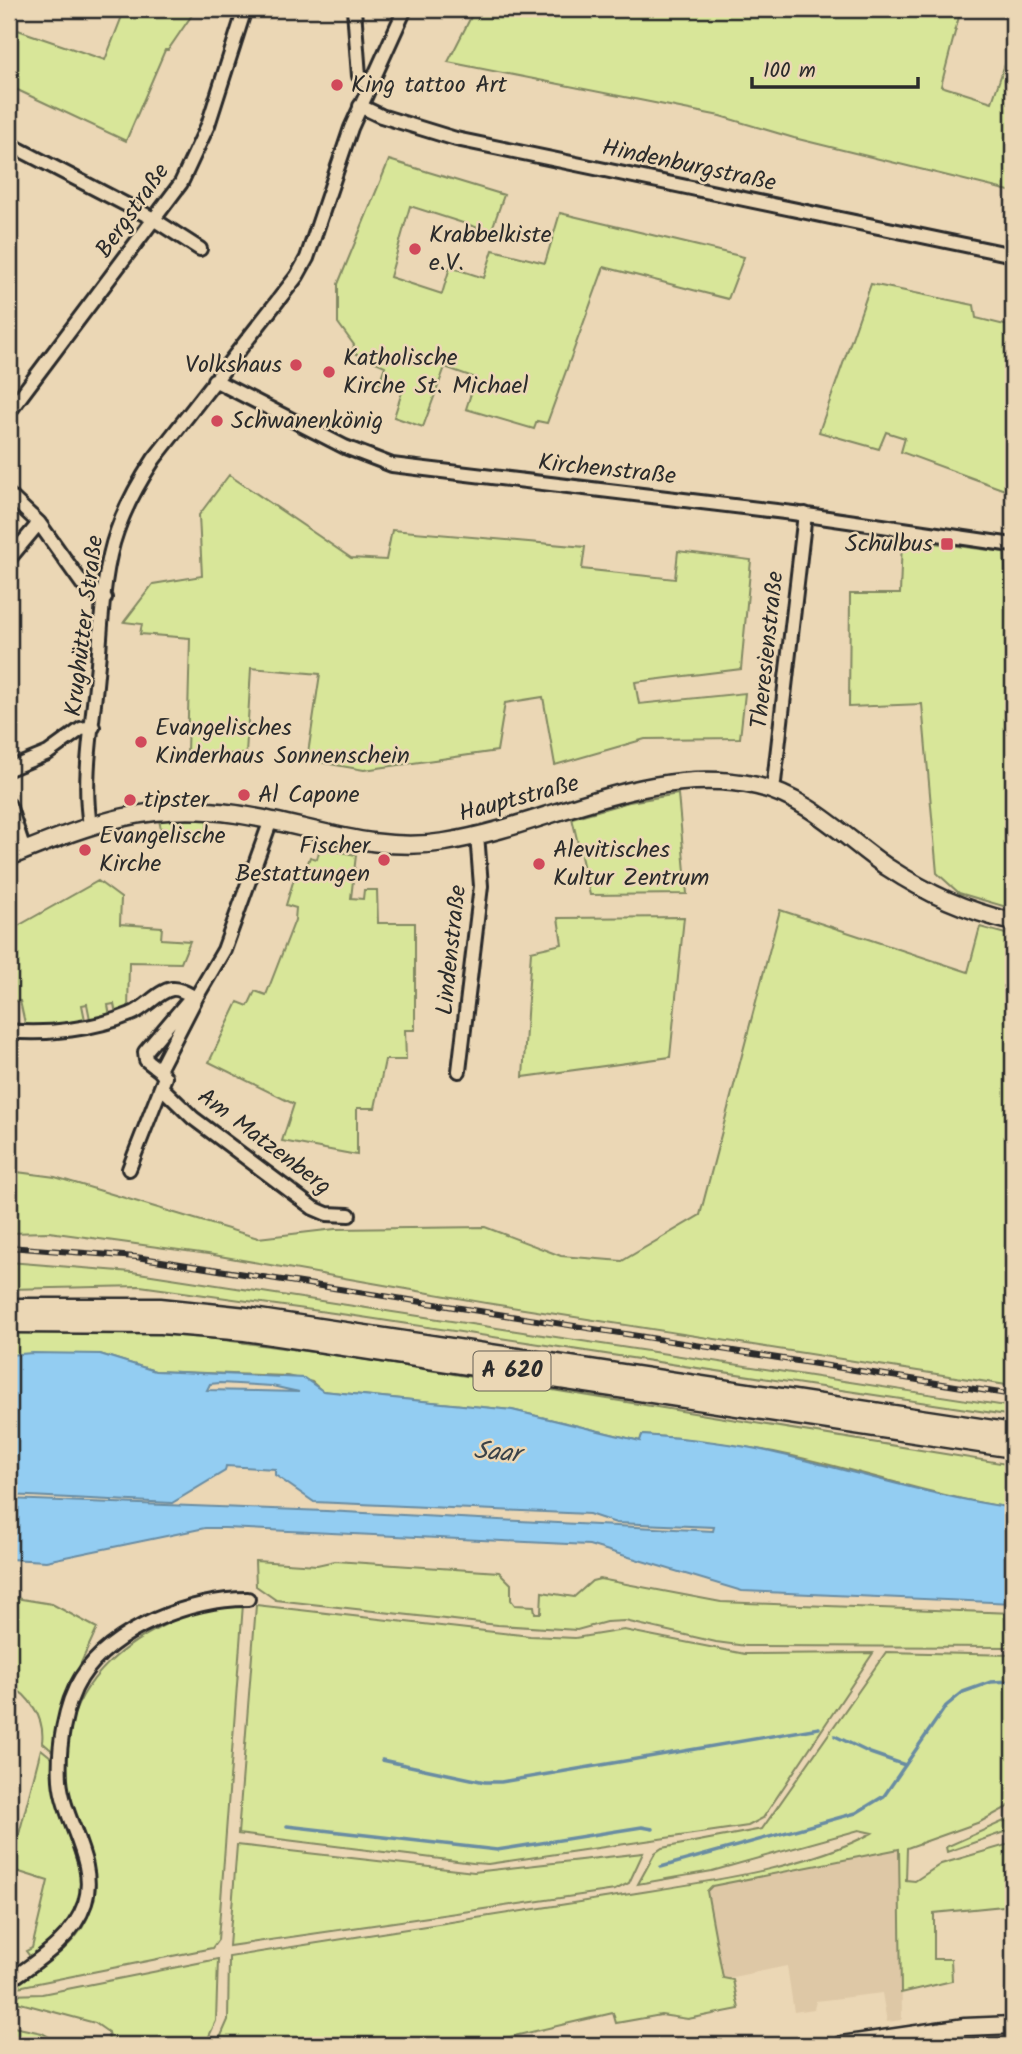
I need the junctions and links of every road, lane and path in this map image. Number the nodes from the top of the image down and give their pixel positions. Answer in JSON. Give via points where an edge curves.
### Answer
{"nodes":[{"id":1,"x":245,"y":9,"type":"edge"},
{"id":2,"x":354,"y":9,"type":"edge"},
{"id":3,"x":405,"y":9,"type":"edge"},
{"id":4,"x":369,"y":86,"type":"junction"},
{"id":5,"x":360,"y":106,"type":"junction"},
{"id":6,"x":9,"y":144,"type":"edge"},
{"id":7,"x":155,"y":220,"type":"junction"},
{"id":8,"x":200,"y":249,"type":"dead end"},
{"id":9,"x":1013,"y":255,"type":"edge"},
{"id":10,"x":214,"y":380,"type":"junction"},
{"id":11,"x":9,"y":412,"type":"edge"},
{"id":12,"x":9,"y":495,"type":"edge"},
{"id":13,"x":805,"y":514,"type":"junction"},
{"id":14,"x":39,"y":523,"type":"junction"},
{"id":15,"x":1013,"y":545,"type":"edge"},
{"id":16,"x":9,"y":559,"type":"edge"},
{"id":17,"x":105,"y":598,"type":"junction"},
{"id":18,"x":93,"y":727,"type":"junction"},
{"id":19,"x":9,"y":769,"type":"edge"},
{"id":20,"x":773,"y":791,"type":"junction"},
{"id":21,"x":9,"y":806,"type":"edge"},
{"id":22,"x":271,"y":820,"type":"junction"},
{"id":23,"x":90,"y":825,"type":"junction"},
{"id":24,"x":477,"y":834,"type":"junction"},
{"id":25,"x":24,"y":850,"type":"junction"},
{"id":26,"x":9,"y":856,"type":"edge"},
{"id":27,"x":1013,"y":922,"type":"edge"},
{"id":28,"x":194,"y":996,"type":"junction"},
{"id":29,"x":9,"y":1031,"type":"edge"},
{"id":30,"x":159,"y":1070,"type":"junction"},
{"id":31,"x":459,"y":1070,"type":"dead end"},
{"id":32,"x":161,"y":1087,"type":"junction"},
{"id":33,"x":129,"y":1170,"type":"dead end"},
{"id":34,"x":349,"y":1215,"type":"dead end"},
{"id":35,"x":9,"y":1308,"type":"edge"},
{"id":36,"x":9,"y":1323,"type":"edge"},
{"id":37,"x":1013,"y":1433,"type":"edge"},
{"id":38,"x":1013,"y":1448,"type":"edge"},
{"id":39,"x":248,"y":1599,"type":"dead end"},
{"id":40,"x":9,"y":1982,"type":"edge"},
{"id":41,"x":1013,"y":2025,"type":"edge"},
{"id":42,"x":842,"y":2045,"type":"edge"}],
"edges":[{"from":1,"to":7,"type":"street","name":"Bergstraße","via":[[194,159]]},
{"from":2,"to":4,"type":"street","via":[[359,76]]},
{"from":3,"to":4,"type":"street","name":"Krughütter Straße"},
{"from":4,"to":5,"type":"street","name":"Krughütter Straße"},
{"from":5,"to":9,"type":"street","name":"Hindenburgstraße","via":[[456,139]]},
{"from":5,"to":10,"type":"street","name":"Krughütter Straße","via":[[307,258]]},
{"from":6,"to":7,"type":"street"},
{"from":7,"to":8,"type":"street"},
{"from":7,"to":11,"type":"street","name":"Bergstraße"},
{"from":10,"to":13,"type":"street","name":"Kirchenstraße","via":[[345,447],[392,465]]},
{"from":10,"to":17,"type":"street","name":"Krughütter Straße","via":[[133,494],[116,533]]},
{"from":12,"to":14,"type":"street"},
{"from":13,"to":15,"type":"street","name":"Kirchenstraße"},
{"from":13,"to":20,"type":"street","name":"Theresienstraße"},
{"from":14,"to":16,"type":"street"},
{"from":14,"to":17,"type":"street","via":[[86,589]]},
{"from":17,"to":18,"type":"street","name":"Krughütter Straße"},
{"from":18,"to":19,"type":"street","via":[[81,729],[48,752]]},
{"from":18,"to":23,"type":"street","name":"Krughütter Straße"},
{"from":20,"to":24,"type":"main road","name":"Hauptstraße","via":[[729,781],[659,785]]},
{"from":20,"to":27,"type":"main road","name":"Hauptstraße","via":[[813,811],[886,866],[948,903]]},
{"from":21,"to":25,"type":"street"},
{"from":22,"to":23,"type":"main road","name":"Hauptstraße","via":[[174,810],[134,813]]},
{"from":22,"to":24,"type":"main road","name":"Hauptstraße","via":[[342,839],[399,846]]},
{"from":22,"to":28,"type":"street","via":[[225,950]]},
{"from":23,"to":25,"type":"main road","name":"Hauptstraße"},
{"from":24,"to":31,"type":"street","name":"Lindenstraße","via":[[481,886]]},
{"from":25,"to":26,"type":"main road","name":"Hauptstraße"},
{"from":28,"to":29,"type":"street","via":[[170,989],[137,1011],[106,1021],[30,1033]]},
{"from":28,"to":30,"type":"street"},
{"from":28,"to":30,"type":"street","via":[[145,1052],[146,1060]]},
{"from":30,"to":32,"type":"street","via":[[165,1077]]},
{"from":32,"to":33,"type":"street"},
{"from":32,"to":34,"type":"street","name":"Am Matzenberg","via":[[193,1118],[313,1208]]},
{"from":35,"to":37,"type":"highway","number":"A 620","via":[[160,1308],[246,1317]]},
{"from":36,"to":38,"type":"highway","number":"A 620","via":[[161,1324],[245,1331]]},
{"from":39,"to":40,"type":"street","via":[[181,1608],[134,1633],[92,1665],[71,1700],[60,1780],[84,1859],[86,1901],[77,1922],[61,1940]]},
{"from":41,"to":42,"type":"main road","via":[[965,2027]]}]}
